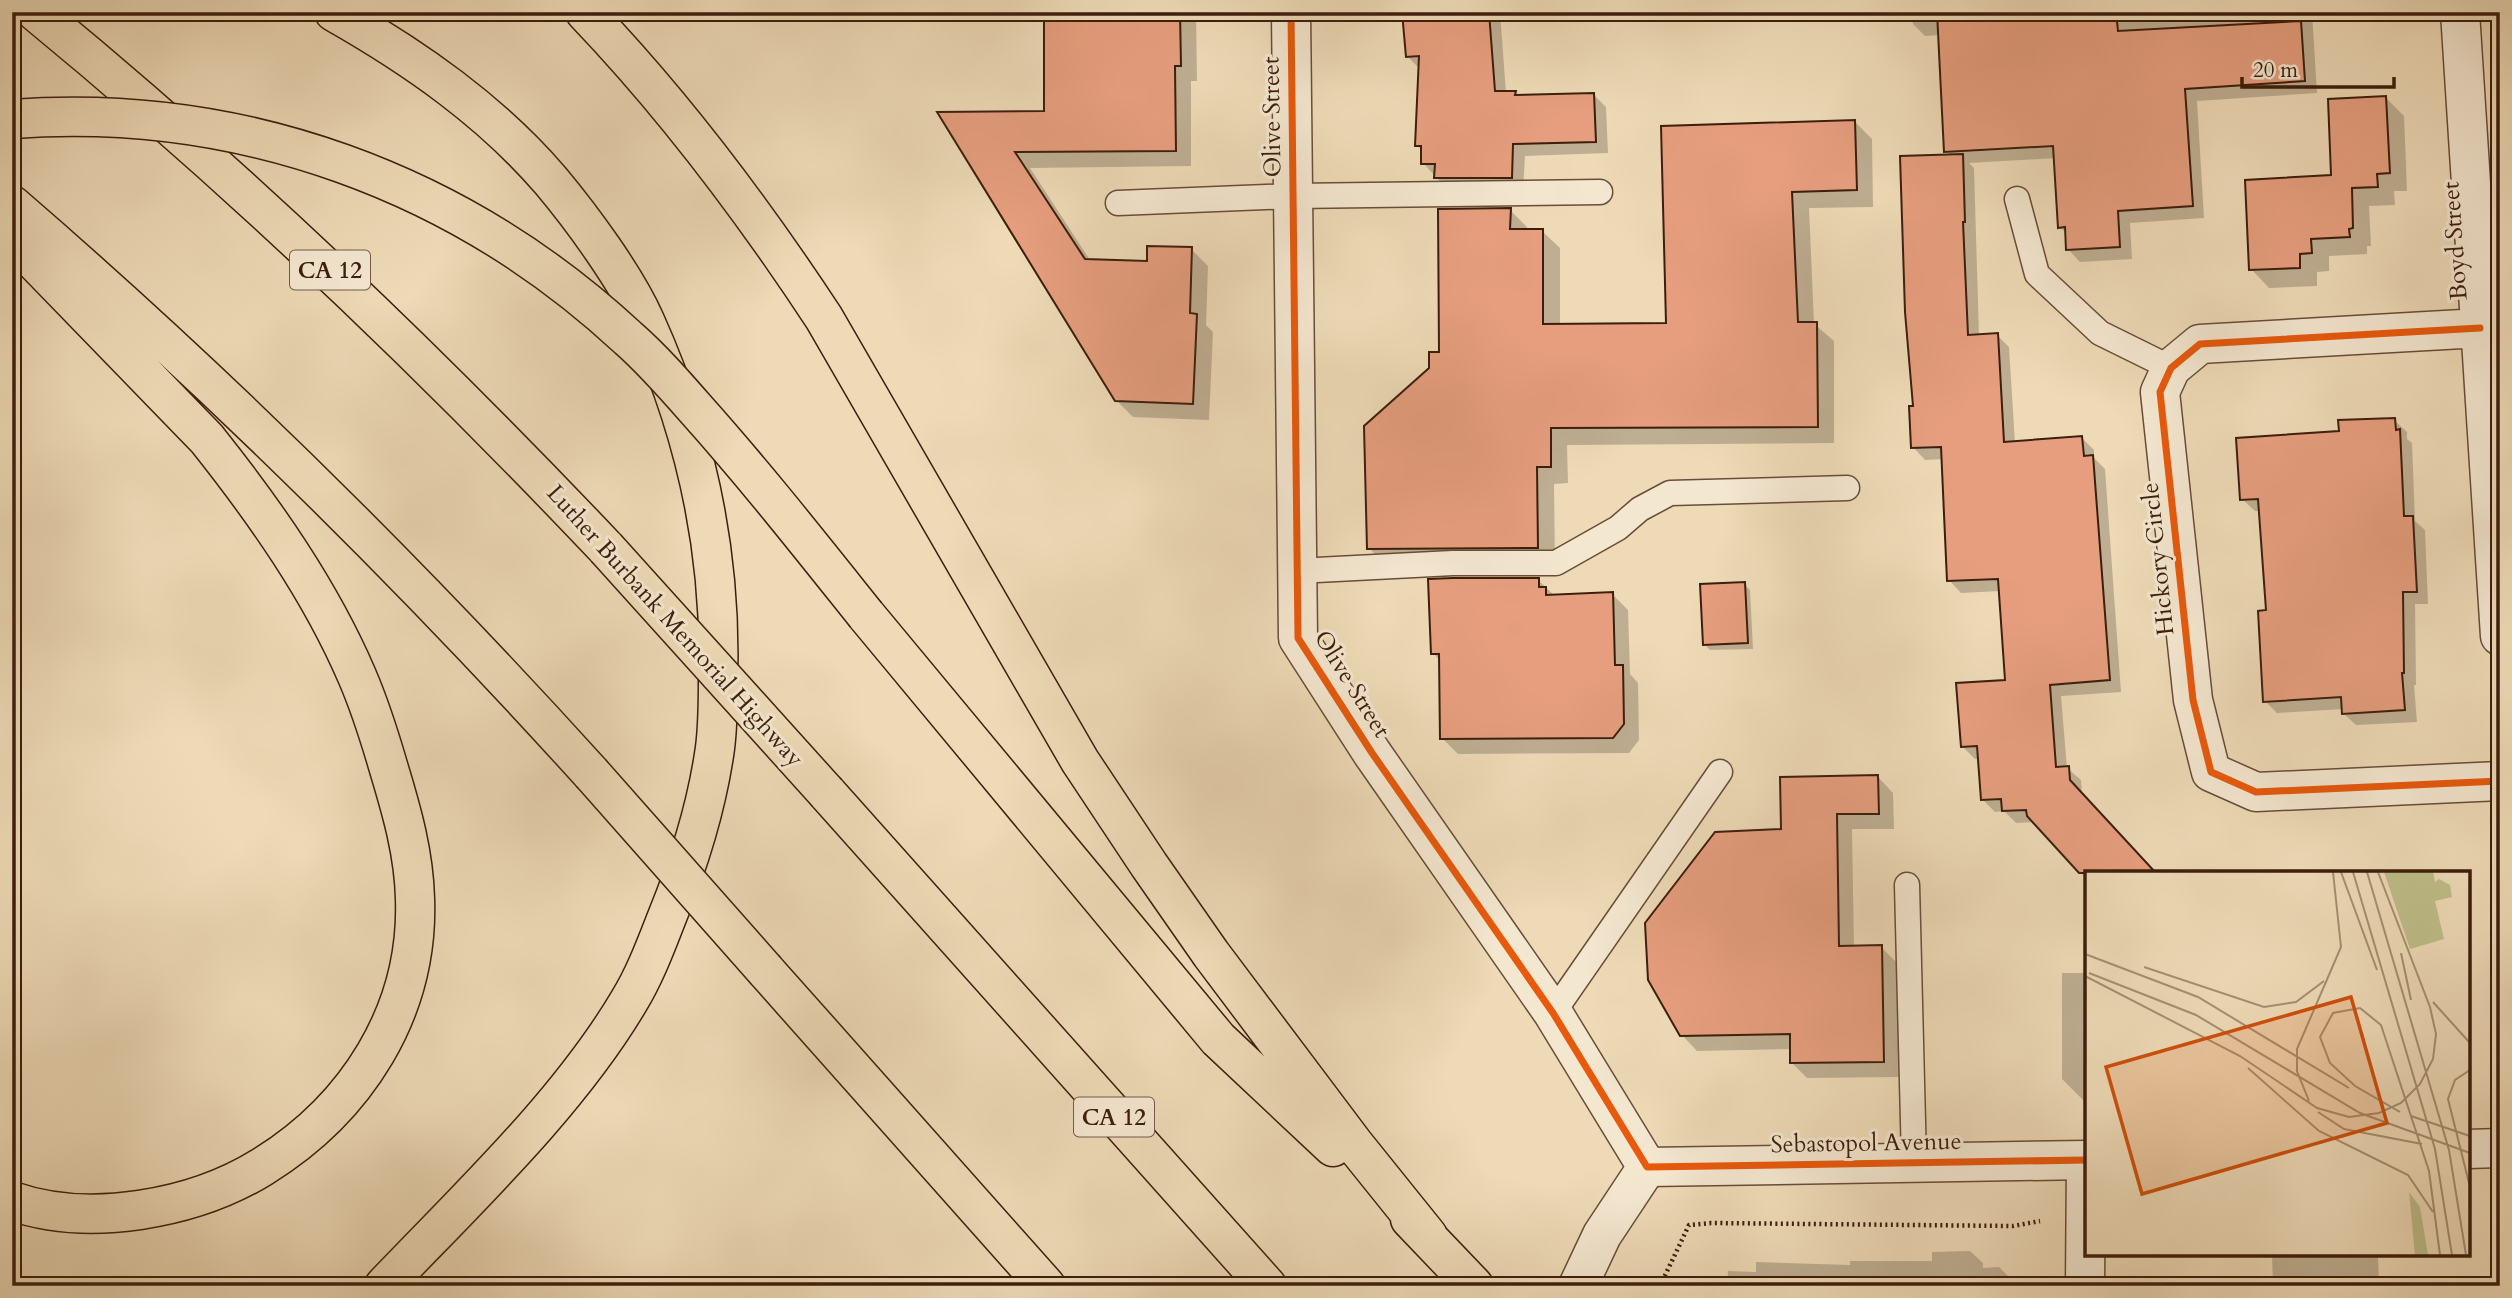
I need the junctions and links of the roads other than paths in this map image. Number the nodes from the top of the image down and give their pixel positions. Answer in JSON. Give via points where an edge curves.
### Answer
{"nodes":[{"id":1,"x":36,"y":12,"type":"edge"},
{"id":2,"x":334,"y":12,"type":"edge"},
{"id":3,"x":585,"y":12,"type":"edge"},
{"id":4,"x":1291,"y":12,"type":"edge"},
{"id":5,"x":2460,"y":12,"type":"edge"},
{"id":6,"x":12,"y":119,"type":"edge"},
{"id":7,"x":1600,"y":192,"type":"dead end"},
{"id":8,"x":1293,"y":196,"type":"junction"},
{"id":9,"x":2017,"y":199,"type":"dead end"},
{"id":10,"x":1118,"y":203,"type":"dead end"},
{"id":11,"x":12,"y":205,"type":"edge"},
{"id":12,"x":12,"y":238,"type":"edge"},
{"id":13,"x":2490,"y":327,"type":"edge"},
{"id":14,"x":2171,"y":368,"type":"junction"},
{"id":15,"x":1847,"y":488,"type":"dead end"},
{"id":16,"x":1297,"y":571,"type":"junction"},
{"id":17,"x":2500,"y":636,"type":"edge"},
{"id":18,"x":1720,"y":772,"type":"dead end"},
{"id":19,"x":2500,"y":781,"type":"edge"},
{"id":20,"x":1907,"y":885,"type":"dead end"},
{"id":21,"x":1553,"y":1013,"type":"junction"},
{"id":22,"x":2500,"y":1148,"type":"edge"},
{"id":23,"x":2470,"y":1149,"type":"edge"},
{"id":24,"x":2085,"y":1160,"type":"edge"},
{"id":25,"x":1914,"y":1161,"type":"junction"},
{"id":26,"x":1647,"y":1167,"type":"junction"},
{"id":27,"x":12,"y":1201,"type":"edge"},
{"id":28,"x":1428,"y":1236,"type":"junction"},
{"id":29,"x":2085,"y":1256,"type":"edge"},
{"id":30,"x":384,"y":1286,"type":"edge"},
{"id":31,"x":1046,"y":1286,"type":"edge"},
{"id":32,"x":1267,"y":1286,"type":"edge"},
{"id":33,"x":1474,"y":1286,"type":"edge"},
{"id":34,"x":1578,"y":1286,"type":"edge"},
{"id":35,"x":2085,"y":1286,"type":"edge"}],
"edges":[{"from":1,"to":32,"type":"highway","name":"Luther Burbank Memorial Highway","number":"CA 12","bridge":true,"via":[[162,117],[335,274],[517,454]]},
{"from":2,"to":30,"type":"highway","via":[[423,66],[508,137],[551,181],[623,282],[644,318],[687,433],[712,543],[719,641],[716,745],[707,794],[678,888],[631,999],[534,1127]]},
{"from":3,"to":28,"type":"highway","via":[[675,112],[780,252],[824,318],[1103,796],[1256,1014]]},
{"from":4,"to":8,"type":"street","name":"Olive Street"},
{"from":5,"to":13,"type":"street","name":"Boyd Street"},
{"from":6,"to":28,"type":"highway","bridge":true,"via":[[181,123],[266,139],[347,164],[429,200],[511,246],[588,303],[661,370],[752,473],[1218,1039]]},
{"from":7,"to":8,"type":"lane"},
{"from":8,"to":10,"type":"lane"},
{"from":8,"to":16,"type":"street","name":"Olive Street"},
{"from":9,"to":14,"type":"lane","via":[[2036,274],[2100,332]]},
{"from":11,"to":31,"type":"highway","bridge":true,"via":[[255,426],[420,589],[591,773]]},
{"from":12,"to":27,"type":"highway","via":[[208,439],[304,574],[357,676],[377,728],[404,818],[415,898],[409,968],[389,1030],[347,1095],[289,1151],[215,1191],[177,1203],[95,1213]]},
{"from":13,"to":14,"type":"street","via":[[2200,344]]},
{"from":13,"to":17,"type":"street","name":"Boyd Street"},
{"from":14,"to":19,"type":"street","name":"Hickory Circle","via":[[2160,393],[2193,700],[2211,772],[2256,792]]},
{"from":15,"to":16,"type":"lane","via":[[1670,493],[1556,563]]},
{"from":16,"to":21,"type":"street","name":"Olive Street","via":[[1298,638],[1371,752]]},
{"from":18,"to":21,"type":"lane"},
{"from":20,"to":25,"type":"lane"},
{"from":21,"to":26,"type":"street","name":"Olive Street"},
{"from":22,"to":23,"type":"street"},
{"from":24,"to":25,"type":"street","name":"Sebastopol Avenue"},
{"from":25,"to":26,"type":"street","name":"Sebastopol Avenue"},
{"from":26,"to":34,"type":"street","via":[[1602,1235]]},
{"from":28,"to":33,"type":"highway"},
{"from":29,"to":35,"type":"street"}]}
